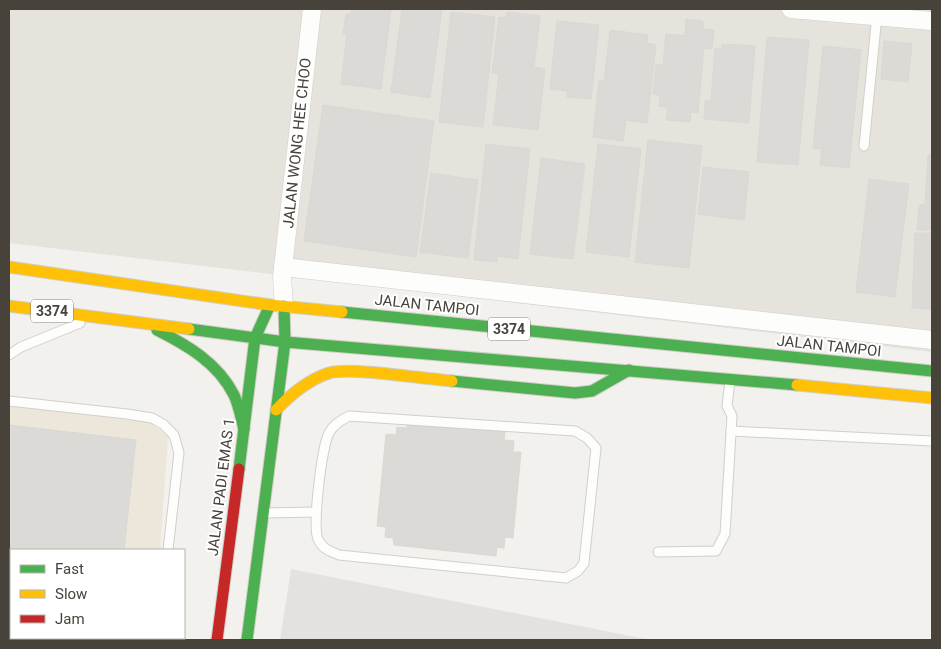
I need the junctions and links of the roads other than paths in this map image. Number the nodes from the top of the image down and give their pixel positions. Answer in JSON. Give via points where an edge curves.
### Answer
{"nodes":[{"id":1,"x":312,"y":9,"type":"edge"},
{"id":2,"x":791,"y":9,"type":"edge"},
{"id":3,"x":877,"y":15,"type":"junction"},
{"id":4,"x":932,"y":21,"type":"edge"},
{"id":5,"x":864,"y":146,"type":"dead end"},
{"id":6,"x":9,"y":267,"type":"edge"},
{"id":7,"x":282,"y":272,"type":"junction"},
{"id":8,"x":277,"y":305,"type":"junction"},
{"id":9,"x":9,"y":306,"type":"edge"},
{"id":10,"x":96,"y":316,"type":"junction"},
{"id":11,"x":140,"y":322,"type":"junction"},
{"id":12,"x":255,"y":338,"type":"junction"},
{"id":13,"x":932,"y":340,"type":"edge"},
{"id":14,"x":285,"y":342,"type":"junction"},
{"id":15,"x":9,"y":346,"type":"edge"},
{"id":16,"x":21,"y":347,"type":"junction"},
{"id":17,"x":9,"y":355,"type":"edge"},
{"id":18,"x":732,"y":365,"type":"junction"},
{"id":19,"x":630,"y":370,"type":"junction"},
{"id":20,"x":932,"y":371,"type":"edge"},
{"id":21,"x":932,"y":398,"type":"edge"},
{"id":22,"x":9,"y":402,"type":"edge"},
{"id":23,"x":276,"y":410,"type":"junction"},
{"id":24,"x":244,"y":429,"type":"junction"},
{"id":25,"x":731,"y":431,"type":"junction"},
{"id":26,"x":932,"y":441,"type":"edge"},
{"id":27,"x":315,"y":512,"type":"junction"},
{"id":28,"x":263,"y":513,"type":"junction"},
{"id":29,"x":168,"y":549,"type":"edge"},
{"id":30,"x":658,"y":552,"type":"dead end"},
{"id":31,"x":216,"y":640,"type":"edge"},
{"id":32,"x":247,"y":640,"type":"edge"}],
"edges":[{"from":1,"to":7,"type":"street","name":"JALAN WONG HEE CHOO"},
{"from":2,"to":3,"type":"street"},
{"from":3,"to":4,"type":"street"},
{"from":3,"to":5,"type":"lane"},
{"from":6,"to":8,"type":"main road","name":"JALAN TAMPOI","number":"3374"},
{"from":7,"to":8,"type":"street","name":"JALAN WONG HEE CHOO"},
{"from":7,"to":13,"type":"street"},
{"from":8,"to":12,"type":"main road","name":"JALAN PADI EMAS 1"},
{"from":8,"to":14,"type":"main road"},
{"from":8,"to":18,"type":"main road","name":"JALAN TAMPOI","number":"3374"},
{"from":9,"to":10,"type":"main road","name":"JALAN TAMPOI","number":"3374"},
{"from":10,"to":11,"type":"main road","name":"JALAN TAMPOI","number":"3374"},
{"from":10,"to":16,"type":"lane"},
{"from":11,"to":12,"type":"main road","name":"JALAN TAMPOI","number":"3374"},
{"from":11,"to":24,"type":"main road","via":[[183,343],[218,372],[233,393]]},
{"from":12,"to":14,"type":"main road","name":"JALAN TAMPOI","number":"3374"},
{"from":12,"to":24,"type":"main road","name":"JALAN PADI EMAS 1"},
{"from":14,"to":19,"type":"main road","name":"JALAN TAMPOI","number":"3374"},
{"from":14,"to":23,"type":"main road"},
{"from":15,"to":16,"type":"lane"},
{"from":16,"to":17,"type":"lane"},
{"from":18,"to":19,"type":"main road","name":"JALAN TAMPOI","number":"3374"},
{"from":18,"to":20,"type":"main road","name":"JALAN TAMPOI","number":"3374"},
{"from":18,"to":21,"type":"main road","name":"JALAN TAMPOI","number":"3374"},
{"from":18,"to":25,"type":"lane","via":[[727,406],[732,416]]},
{"from":19,"to":23,"type":"main road","via":[[592,390],[575,393],[340,370],[309,380],[295,389]]},
{"from":22,"to":29,"type":"lane","via":[[127,414],[152,418],[163,424],[174,435],[179,453]]},
{"from":23,"to":28,"type":"main road"},
{"from":24,"to":31,"type":"main road","name":"JALAN PADI EMAS 1"},
{"from":25,"to":26,"type":"lane"},
{"from":25,"to":30,"type":"lane","via":[[725,534],[716,551]]},
{"from":27,"to":27,"type":"lane","via":[[328,434],[335,423],[349,416],[575,431],[596,448],[584,563],[566,578],[339,554],[324,548],[317,538]]},
{"from":27,"to":28,"type":"lane"},
{"from":28,"to":32,"type":"main road"}]}
